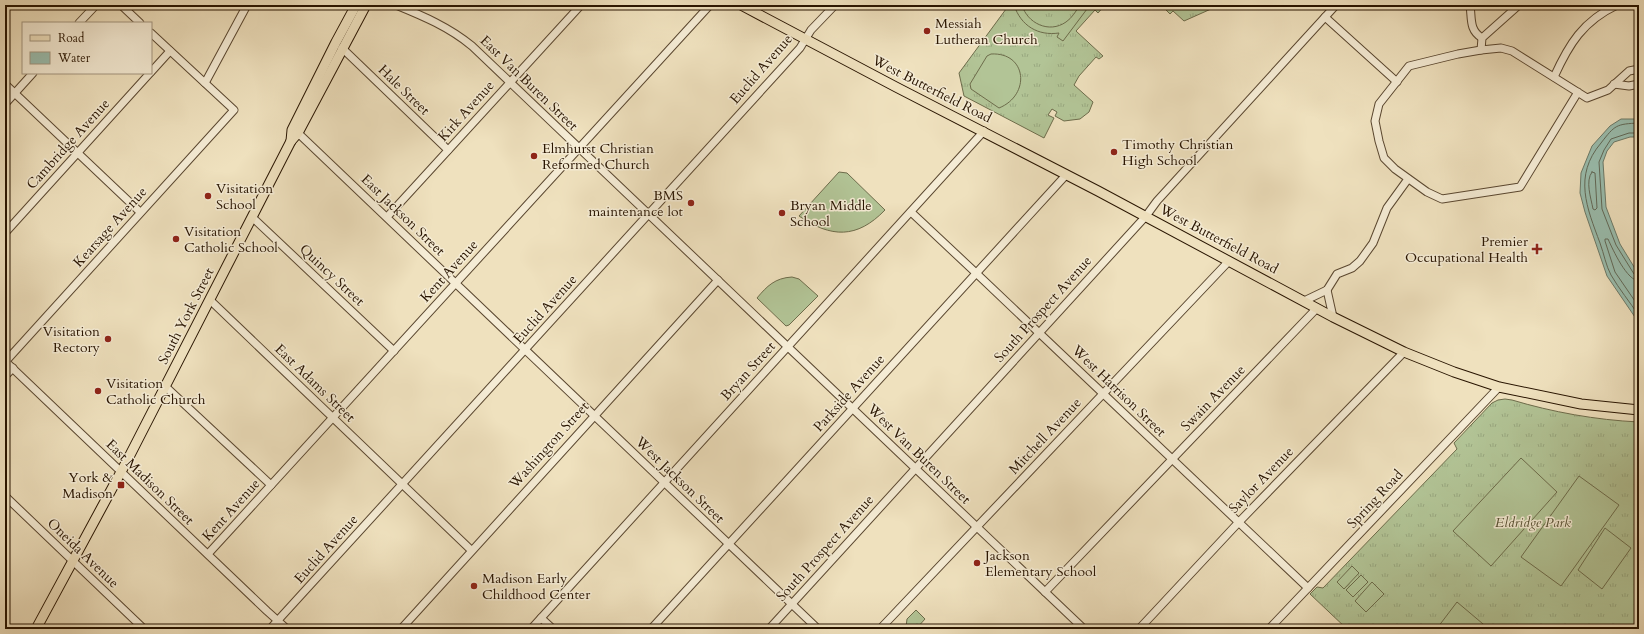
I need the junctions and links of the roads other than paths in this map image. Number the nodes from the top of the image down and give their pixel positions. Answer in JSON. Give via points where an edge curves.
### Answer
{"nodes":[{"id":1,"x":96,"y":5,"type":"edge"},
{"id":2,"x":121,"y":5,"type":"edge"},
{"id":3,"x":247,"y":5,"type":"edge"},
{"id":4,"x":356,"y":5,"type":"edge"},
{"id":5,"x":366,"y":5,"type":"edge"},
{"id":6,"x":396,"y":5,"type":"edge"},
{"id":7,"x":581,"y":5,"type":"edge"},
{"id":8,"x":710,"y":5,"type":"edge"},
{"id":9,"x":741,"y":5,"type":"edge"},
{"id":10,"x":835,"y":5,"type":"edge"},
{"id":11,"x":1336,"y":5,"type":"edge"},
{"id":12,"x":1470,"y":5,"type":"edge"},
{"id":13,"x":1519,"y":5,"type":"edge"},
{"id":14,"x":1618,"y":5,"type":"edge"},
{"id":15,"x":1325,"y":17,"type":"junction"},
{"id":16,"x":80,"y":22,"type":"edge"},
{"id":17,"x":139,"y":22,"type":"edge"},
{"id":18,"x":152,"y":34,"type":"edge"},
{"id":19,"x":1482,"y":38,"type":"junction"},
{"id":20,"x":805,"y":39,"type":"junction"},
{"id":21,"x":342,"y":48,"type":"junction"},
{"id":22,"x":1481,"y":50,"type":"junction"},
{"id":23,"x":170,"y":51,"type":"junction"},
{"id":24,"x":1639,"y":69,"type":"edge"},
{"id":25,"x":152,"y":72,"type":"edge"},
{"id":26,"x":32,"y":74,"type":"edge"},
{"id":27,"x":150,"y":74,"type":"edge"},
{"id":28,"x":1554,"y":77,"type":"junction"},
{"id":29,"x":510,"y":82,"type":"junction"},
{"id":30,"x":1397,"y":82,"type":"junction"},
{"id":31,"x":205,"y":83,"type":"junction"},
{"id":32,"x":5,"y":84,"type":"edge"},
{"id":33,"x":1614,"y":84,"type":"junction"},
{"id":34,"x":1639,"y":84,"type":"edge"},
{"id":35,"x":1578,"y":92,"type":"junction"},
{"id":36,"x":15,"y":93,"type":"junction"},
{"id":37,"x":5,"y":104,"type":"edge"},
{"id":38,"x":984,"y":131,"type":"junction"},
{"id":39,"x":298,"y":133,"type":"junction"},
{"id":40,"x":291,"y":141,"type":"junction"},
{"id":41,"x":579,"y":148,"type":"junction"},
{"id":42,"x":448,"y":150,"type":"junction"},
{"id":43,"x":77,"y":152,"type":"junction"},
{"id":44,"x":1066,"y":175,"type":"junction"},
{"id":45,"x":1408,"y":179,"type":"junction"},
{"id":46,"x":140,"y":212,"type":"junction"},
{"id":47,"x":911,"y":212,"type":"junction"},
{"id":48,"x":648,"y":214,"type":"junction"},
{"id":49,"x":1146,"y":216,"type":"junction"},
{"id":50,"x":252,"y":217,"type":"junction"},
{"id":51,"x":387,"y":217,"type":"junction"},
{"id":52,"x":5,"y":233,"type":"edge"},
{"id":53,"x":1229,"y":261,"type":"junction"},
{"id":54,"x":976,"y":273,"type":"junction"},
{"id":55,"x":718,"y":280,"type":"junction"},
{"id":56,"x":456,"y":283,"type":"junction"},
{"id":57,"x":1327,"y":290,"type":"junction"},
{"id":58,"x":210,"y":300,"type":"junction"},
{"id":59,"x":1304,"y":302,"type":"junction"},
{"id":60,"x":1317,"y":308,"type":"junction"},
{"id":61,"x":1332,"y":317,"type":"junction"},
{"id":62,"x":1039,"y":333,"type":"junction"},
{"id":63,"x":788,"y":347,"type":"junction"},
{"id":64,"x":525,"y":350,"type":"junction"},
{"id":65,"x":394,"y":351,"type":"junction"},
{"id":66,"x":1404,"y":352,"type":"junction"},
{"id":67,"x":5,"y":361,"type":"edge"},
{"id":68,"x":13,"y":368,"type":"junction"},
{"id":69,"x":5,"y":376,"type":"edge"},
{"id":70,"x":166,"y":387,"type":"junction"},
{"id":71,"x":1499,"y":387,"type":"junction"},
{"id":72,"x":1102,"y":394,"type":"junction"},
{"id":73,"x":852,"y":408,"type":"junction"},
{"id":74,"x":1639,"y":410,"type":"edge"},
{"id":75,"x":594,"y":416,"type":"junction"},
{"id":76,"x":332,"y":418,"type":"junction"},
{"id":77,"x":1172,"y":459,"type":"junction"},
{"id":78,"x":916,"y":468,"type":"junction"},
{"id":79,"x":121,"y":472,"type":"junction"},
{"id":80,"x":664,"y":482,"type":"junction"},
{"id":81,"x":271,"y":485,"type":"junction"},
{"id":82,"x":402,"y":485,"type":"junction"},
{"id":83,"x":5,"y":496,"type":"edge"},
{"id":84,"x":1238,"y":523,"type":"junction"},
{"id":85,"x":977,"y":527,"type":"junction"},
{"id":86,"x":728,"y":544,"type":"junction"},
{"id":87,"x":471,"y":550,"type":"junction"},
{"id":88,"x":208,"y":554,"type":"junction"},
{"id":89,"x":73,"y":561,"type":"junction"},
{"id":90,"x":1308,"y":588,"type":"junction"},
{"id":91,"x":1045,"y":592,"type":"junction"},
{"id":92,"x":792,"y":604,"type":"junction"},
{"id":93,"x":541,"y":618,"type":"junction"},
{"id":94,"x":278,"y":621,"type":"junction"},
{"id":95,"x":36,"y":629,"type":"edge"},
{"id":96,"x":144,"y":629,"type":"edge"},
{"id":97,"x":270,"y":629,"type":"edge"},
{"id":98,"x":288,"y":629,"type":"edge"},
{"id":99,"x":401,"y":629,"type":"edge"},
{"id":100,"x":531,"y":629,"type":"edge"},
{"id":101,"x":553,"y":629,"type":"edge"},
{"id":102,"x":651,"y":629,"type":"edge"},
{"id":103,"x":769,"y":629,"type":"edge"},
{"id":104,"x":818,"y":629,"type":"edge"},
{"id":105,"x":880,"y":629,"type":"edge"},
{"id":106,"x":1084,"y":629,"type":"edge"},
{"id":107,"x":1139,"y":629,"type":"edge"},
{"id":108,"x":1269,"y":629,"type":"edge"}],
"edges":[{"from":1,"to":16,"type":"street"},
{"from":2,"to":17,"type":"street"},
{"from":3,"to":31,"type":"street"},
{"from":4,"to":40,"type":"main road","name":"South York Street","via":[[292,130]]},
{"from":5,"to":21,"type":"main road","name":"South York Street"},
{"from":6,"to":29,"type":"street","name":"East Van Buren Street","via":[[448,28],[472,46]]},
{"from":7,"to":29,"type":"street","name":"Kirk Avenue"},
{"from":8,"to":41,"type":"street","name":"Kent Avenue"},
{"from":9,"to":20,"type":"main road","name":"West Butterfield Road"},
{"from":10,"to":20,"type":"street","name":"Euclid Avenue"},
{"from":11,"to":15,"type":"street","name":"South Prospect Avenue"},
{"from":12,"to":19,"type":"street","via":[[1472,29]]},
{"from":13,"to":19,"type":"street"},
{"from":14,"to":28,"type":"street","via":[[1604,12],[1582,30],[1566,51]]},
{"from":15,"to":30,"type":"street"},
{"from":15,"to":49,"type":"street","name":"South Prospect Avenue"},
{"from":18,"to":23,"type":"street"},
{"from":19,"to":22,"type":"street"},
{"from":20,"to":38,"type":"main road","name":"West Butterfield Road"},
{"from":20,"to":48,"type":"street","name":"Euclid Avenue","via":[[800,48]]},
{"from":21,"to":39,"type":"main road","name":"South York Street"},
{"from":21,"to":42,"type":"street","name":"Hale Street"},
{"from":22,"to":28,"type":"street","via":[[1501,48],[1512,51]]},
{"from":22,"to":30,"type":"street","via":[[1409,66]]},
{"from":23,"to":25,"type":"street","name":"Cambridge Avenue"},
{"from":23,"to":31,"type":"street"},
{"from":24,"to":33,"type":"street","via":[[1629,71]]},
{"from":26,"to":36,"type":"street"},
{"from":27,"to":43,"type":"street","name":"Cambridge Avenue"},
{"from":28,"to":35,"type":"street"},
{"from":29,"to":41,"type":"street","name":"East Van Buren Street"},
{"from":29,"to":42,"type":"street","name":"Kirk Avenue"},
{"from":30,"to":45,"type":"street","via":[[1379,104],[1375,121],[1384,158]]},
{"from":31,"to":46,"type":"street","name":"Kearsage Avenue","via":[[234,110]]},
{"from":32,"to":36,"type":"street"},
{"from":33,"to":34,"type":"street"},
{"from":33,"to":35,"type":"street","via":[[1608,90],[1586,98]]},
{"from":35,"to":45,"type":"street","via":[[1520,187],[1442,198],[1427,192]]},
{"from":36,"to":37,"type":"street"},
{"from":36,"to":43,"type":"street"},
{"from":38,"to":44,"type":"main road","name":"West Butterfield Road"},
{"from":38,"to":47,"type":"street","name":"Bryan Street"},
{"from":39,"to":40,"type":"main road","name":"South York Street"},
{"from":39,"to":51,"type":"street","name":"East Jackson Street"},
{"from":40,"to":50,"type":"main road","name":"South York Street"},
{"from":41,"to":48,"type":"street","name":"East Van Buren Street"},
{"from":41,"to":56,"type":"street","name":"Kent Avenue"},
{"from":42,"to":51,"type":"street","name":"Kirk Avenue"},
{"from":43,"to":46,"type":"street"},
{"from":43,"to":52,"type":"street","name":"Cambridge Avenue"},
{"from":44,"to":49,"type":"main road","name":"West Butterfield Road"},
{"from":44,"to":54,"type":"street","name":"Parkside Avenue"},
{"from":45,"to":57,"type":"street","via":[[1387,208],[1367,253],[1352,268],[1337,274]]},
{"from":46,"to":67,"type":"street","name":"Kearsage Avenue"},
{"from":47,"to":54,"type":"street","name":"West Harrison Street"},
{"from":47,"to":63,"type":"street","name":"Bryan Street"},
{"from":48,"to":55,"type":"street","name":"West Van Buren Street"},
{"from":48,"to":64,"type":"street","name":"Euclid Avenue"},
{"from":49,"to":53,"type":"main road","name":"West Butterfield Road"},
{"from":49,"to":62,"type":"street","name":"South Prospect Avenue"},
{"from":50,"to":58,"type":"main road","name":"South York Street"},
{"from":50,"to":65,"type":"street","name":"Quincy Street"},
{"from":51,"to":56,"type":"street","name":"East Jackson Street"},
{"from":53,"to":59,"type":"main road","name":"West Butterfield Road"},
{"from":53,"to":72,"type":"street","name":"Mitchell Avenue"},
{"from":54,"to":62,"type":"street","name":"West Harrison Street"},
{"from":54,"to":73,"type":"street","name":"Parkside Avenue"},
{"from":55,"to":63,"type":"street","name":"West Van Buren Street"},
{"from":55,"to":75,"type":"street","name":"Washington Street"},
{"from":56,"to":64,"type":"street","name":"East Jackson Street"},
{"from":56,"to":65,"type":"street","name":"Kent Avenue"},
{"from":57,"to":59,"type":"street"},
{"from":57,"to":61,"type":"street"},
{"from":58,"to":70,"type":"main road","name":"South York Street"},
{"from":58,"to":76,"type":"street","name":"East Adams Street"},
{"from":59,"to":60,"type":"main road","name":"West Butterfield Road"},
{"from":60,"to":61,"type":"main road","name":"West Butterfield Road"},
{"from":60,"to":77,"type":"street","name":"Swain Avenue"},
{"from":61,"to":66,"type":"main road","name":"West Butterfield Road"},
{"from":62,"to":72,"type":"street","name":"West Harrison Street"},
{"from":62,"to":78,"type":"street","name":"South Prospect Avenue"},
{"from":63,"to":73,"type":"street","name":"West Van Buren Street"},
{"from":63,"to":80,"type":"street","name":"Bryan Street"},
{"from":64,"to":75,"type":"street","name":"West Jackson Street"},
{"from":64,"to":82,"type":"street","name":"Euclid Avenue"},
{"from":65,"to":76,"type":"street","name":"Kent Avenue"},
{"from":66,"to":71,"type":"main road","name":"West Butterfield Road","via":[[1452,372]]},
{"from":66,"to":84,"type":"street","name":"Saylor Avenue"},
{"from":67,"to":68,"type":"street","name":"East Madison Street"},
{"from":68,"to":69,"type":"street"},
{"from":68,"to":79,"type":"street","name":"East Madison Street"},
{"from":70,"to":79,"type":"main road","name":"South York Street"},
{"from":70,"to":81,"type":"street"},
{"from":71,"to":74,"type":"main road","name":"West Butterfield Road","via":[[1582,404]]},
{"from":71,"to":90,"type":"street","name":"Spring Road"},
{"from":72,"to":77,"type":"street","name":"West Harrison Street"},
{"from":72,"to":85,"type":"street","name":"Mitchell Avenue"},
{"from":73,"to":78,"type":"street","name":"West Van Buren Street"},
{"from":73,"to":86,"type":"street","name":"Parkside Avenue"},
{"from":75,"to":80,"type":"street","name":"West Jackson Street"},
{"from":75,"to":87,"type":"street","name":"Washington Street"},
{"from":76,"to":81,"type":"street","name":"Kent Avenue"},
{"from":76,"to":82,"type":"street","name":"East Adams Street"},
{"from":77,"to":84,"type":"street","name":"West Harrison Street"},
{"from":77,"to":91,"type":"street","name":"Swain Avenue"},
{"from":78,"to":85,"type":"street","name":"West Van Buren Street"},
{"from":78,"to":92,"type":"street","name":"South Prospect Avenue"},
{"from":79,"to":88,"type":"street","name":"East Madison Street"},
{"from":79,"to":89,"type":"main road","name":"South York Street"},
{"from":80,"to":86,"type":"street","name":"West Jackson Street"},
{"from":80,"to":93,"type":"street","name":"Bryan Street"},
{"from":81,"to":88,"type":"street","name":"Kent Avenue"},
{"from":82,"to":87,"type":"street","name":"East Adams Street"},
{"from":82,"to":94,"type":"street","name":"Euclid Avenue"},
{"from":83,"to":89,"type":"street","name":"Oneida Avenue"},
{"from":84,"to":90,"type":"street","name":"West Harrison Street"},
{"from":84,"to":107,"type":"street","name":"Saylor Avenue"},
{"from":85,"to":91,"type":"street","name":"West Van Buren Street"},
{"from":85,"to":105,"type":"street","name":"Mitchell Avenue"},
{"from":86,"to":92,"type":"street","name":"West Jackson Street"},
{"from":86,"to":102,"type":"street","name":"Parkside Avenue"},
{"from":87,"to":99,"type":"street","name":"Washington Street"},
{"from":88,"to":94,"type":"street","name":"East Madison Street"},
{"from":89,"to":95,"type":"main road","name":"South York Street"},
{"from":89,"to":96,"type":"street","name":"Oneida Avenue"},
{"from":90,"to":108,"type":"street","name":"Spring Road"},
{"from":91,"to":106,"type":"street","name":"West Van Buren Street"},
{"from":92,"to":103,"type":"street","name":"South Prospect Avenue"},
{"from":92,"to":104,"type":"street","name":"West Jackson Street"},
{"from":93,"to":100,"type":"street","name":"Bryan Street"},
{"from":93,"to":101,"type":"street"},
{"from":94,"to":97,"type":"street","name":"Euclid Avenue"},
{"from":94,"to":98,"type":"street","name":"East Madison Street"}]}
